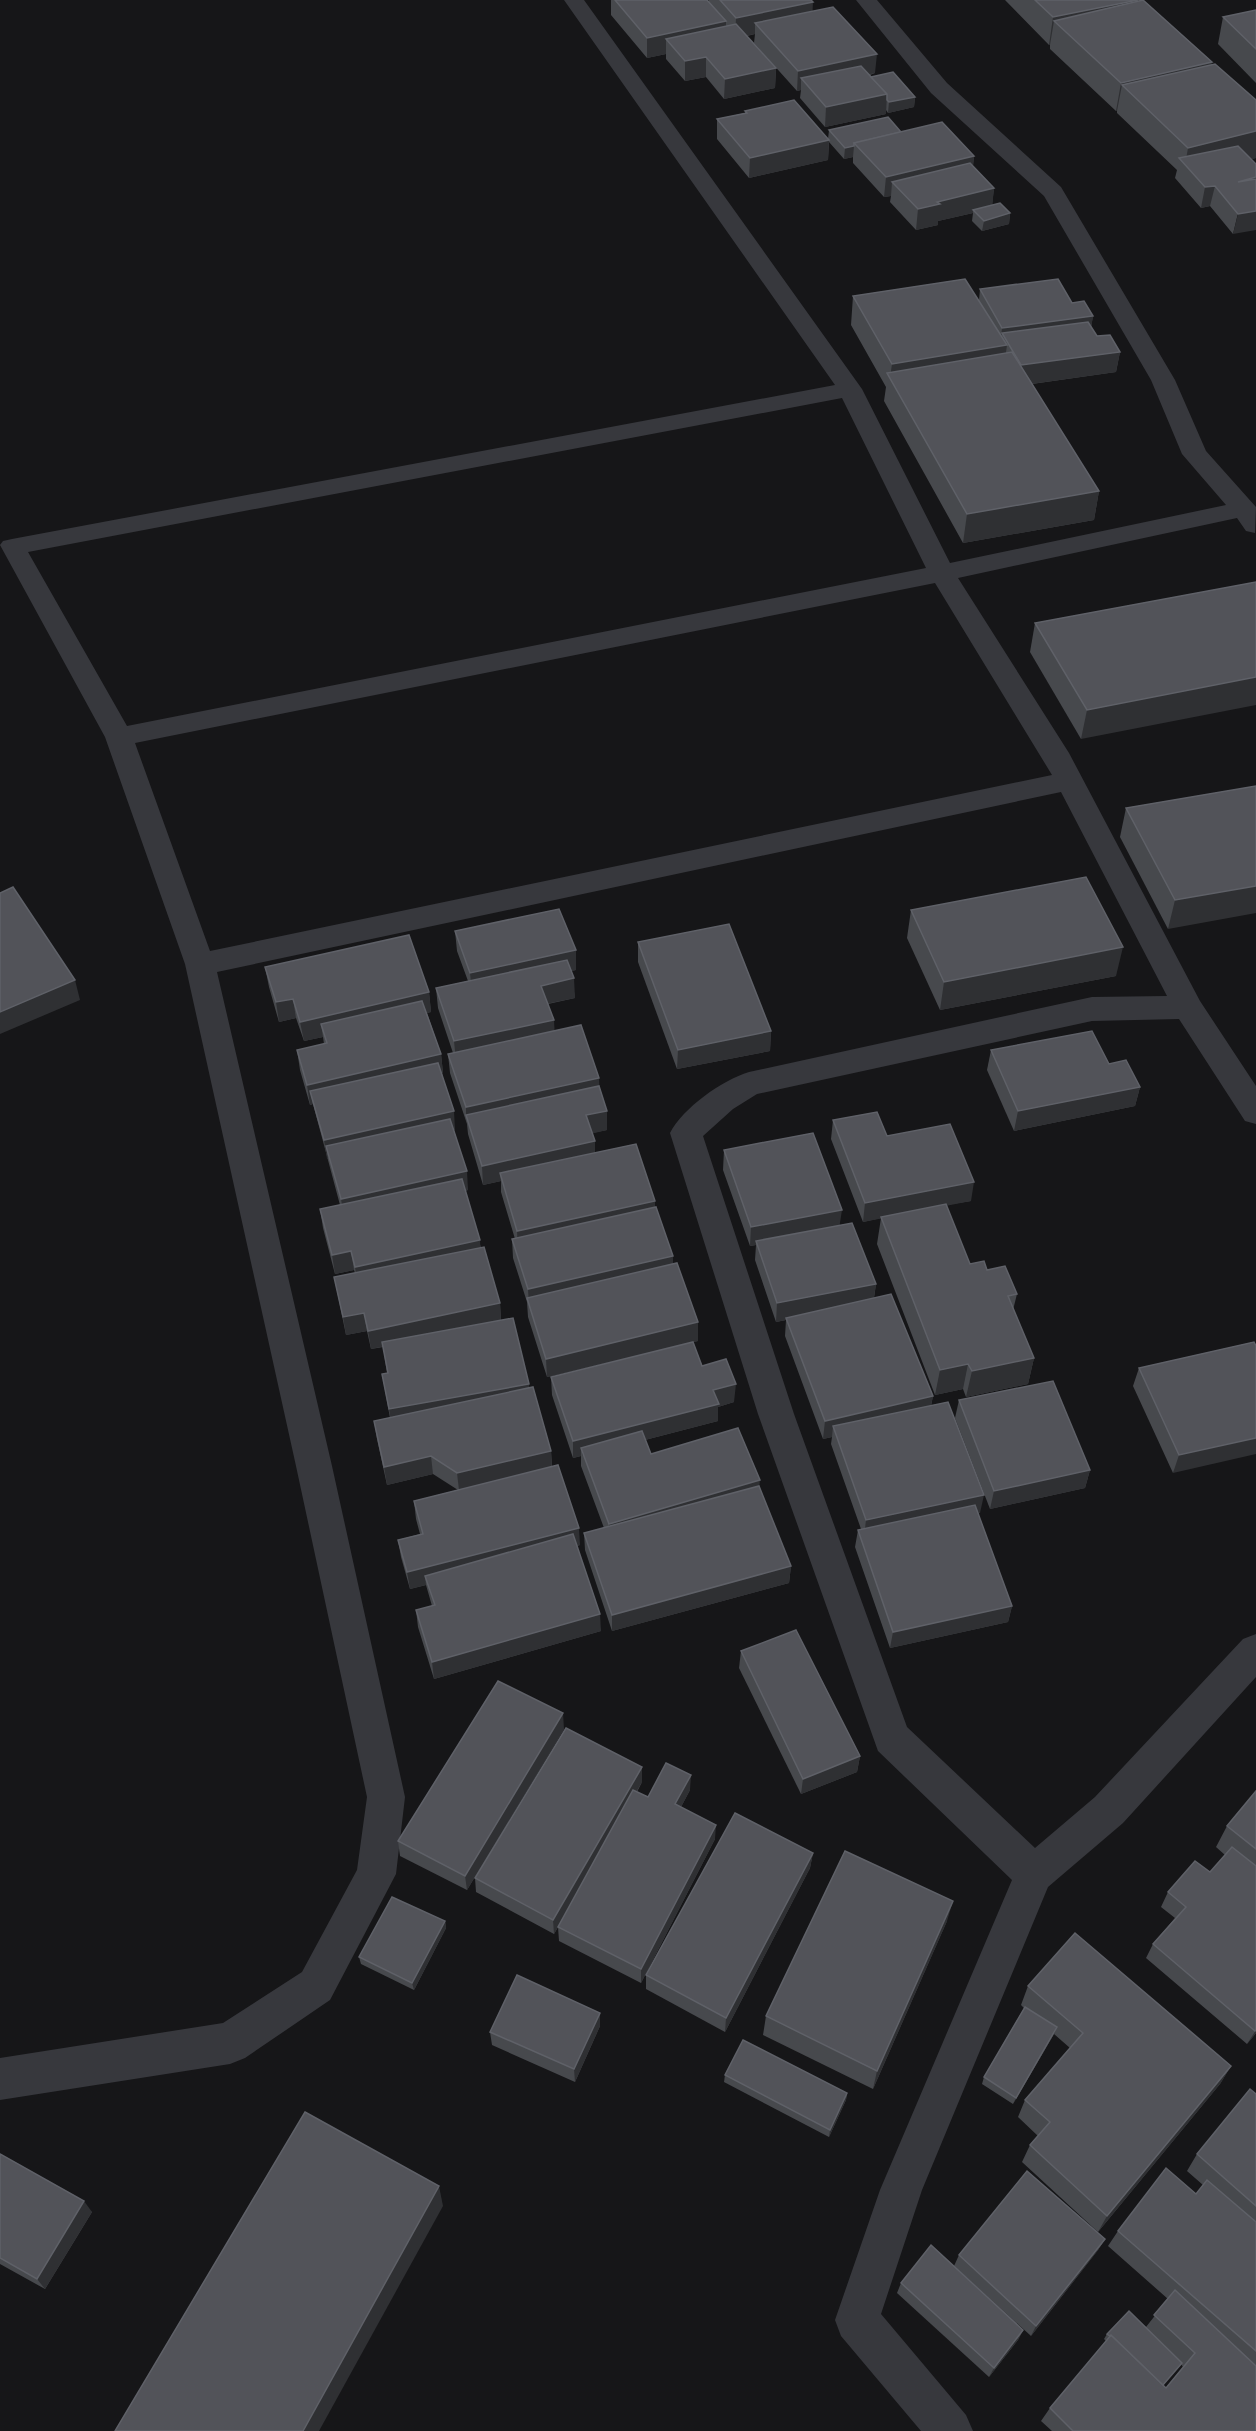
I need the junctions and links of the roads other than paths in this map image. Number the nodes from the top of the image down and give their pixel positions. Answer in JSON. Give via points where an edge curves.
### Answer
{"nodes":[{"id":1,"x":574,"y":0,"type":"edge"},
{"id":2,"x":866,"y":0,"type":"edge"},
{"id":3,"x":850,"y":389,"type":"junction"},
{"id":4,"x":1250,"y":517,"type":"edge"},
{"id":5,"x":942,"y":573,"type":"junction"},
{"id":6,"x":119,"y":737,"type":"junction"},
{"id":7,"x":1068,"y":781,"type":"junction"},
{"id":8,"x":200,"y":964,"type":"junction"},
{"id":9,"x":1188,"y":1007,"type":"junction"},
{"id":10,"x":1256,"y":1112,"type":"edge"},
{"id":11,"x":1256,"y":1651,"type":"edge"},
{"id":12,"x":1034,"y":1874,"type":"junction"},
{"id":13,"x":0,"y":2079,"type":"edge"},
{"id":14,"x":950,"y":2431,"type":"edge"}],
"edges":[{"from":1,"to":3,"type":"street"},
{"from":2,"to":4,"type":"street","via":[[939,88],[1053,192],[1163,380],[1195,454]]},
{"from":3,"to":5,"type":"street"},
{"from":3,"to":6,"type":"street","via":[[12,547]]},
{"from":4,"to":5,"type":"street"},
{"from":5,"to":6,"type":"street"},
{"from":5,"to":7,"type":"street","via":[[1055,753]]},
{"from":6,"to":8,"type":"street"},
{"from":7,"to":8,"type":"street"},
{"from":7,"to":9,"type":"street"},
{"from":8,"to":13,"type":"street","via":[[386,1797],[376,1874],[316,1986],[230,2043]]},
{"from":9,"to":10,"type":"street"},
{"from":9,"to":12,"type":"street","via":[[1092,1009],[749,1084],[722,1100],[686,1133],[776,1414],[891,1738]]},
{"from":11,"to":12,"type":"street","via":[[1109,1810]]},
{"from":12,"to":14,"type":"street","via":[[901,2190],[857,2320]]}]}
